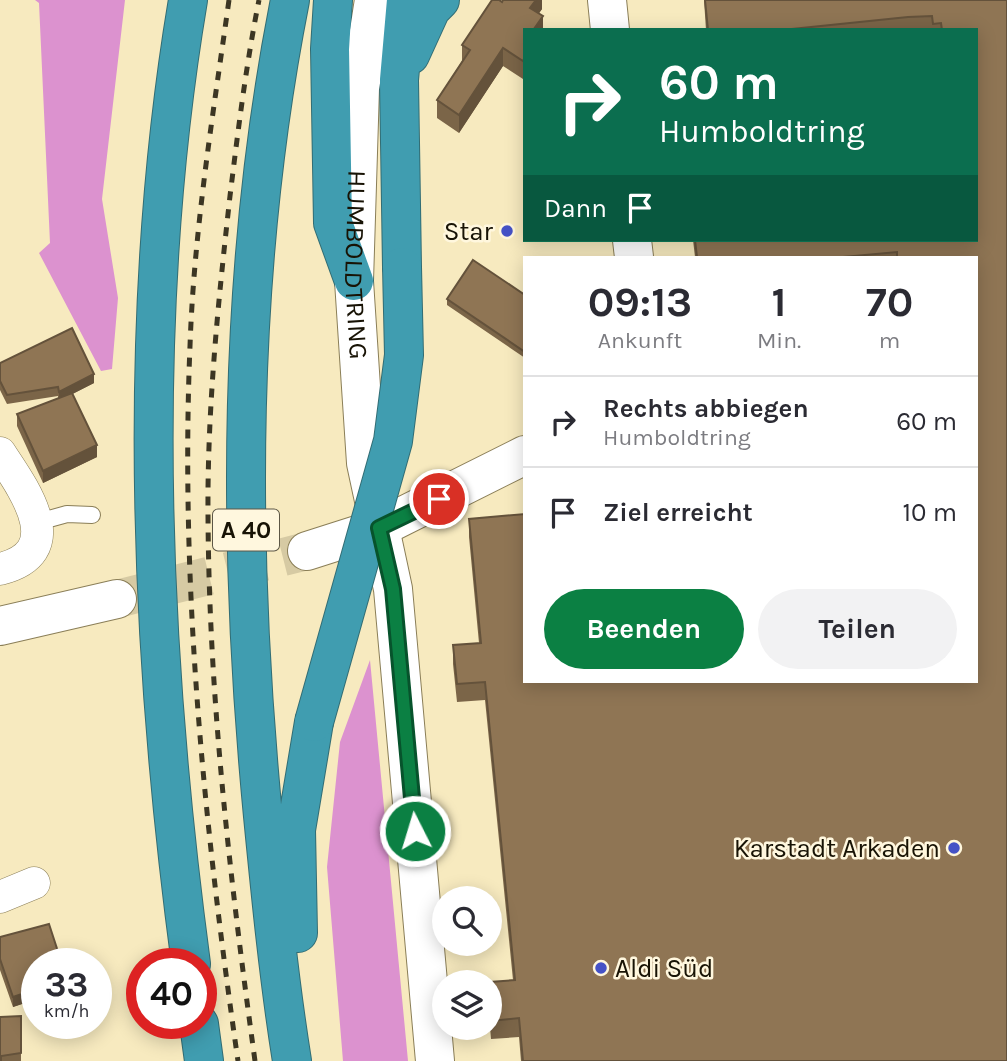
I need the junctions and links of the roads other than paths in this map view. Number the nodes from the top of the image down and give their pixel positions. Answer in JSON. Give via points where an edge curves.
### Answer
{"nodes":[{"id":1,"x":188,"y":0,"type":"edge"},
{"id":2,"x":290,"y":0,"type":"edge"},
{"id":3,"x":333,"y":0,"type":"edge"},
{"id":4,"x":374,"y":0,"type":"edge"},
{"id":5,"x":406,"y":0,"type":"edge"},
{"id":6,"x":440,"y":0,"type":"edge"},
{"id":7,"x":607,"y":0,"type":"edge"},
{"id":8,"x":610,"y":28,"type":"edge"},
{"id":9,"x":399,"y":80,"type":"junction"},
{"id":10,"x":354,"y":281,"type":"junction"},
{"id":11,"x":0,"y":453,"type":"edge"},
{"id":12,"x":523,"y":456,"type":"edge"},
{"id":13,"x":92,"y":515,"type":"dead end"},
{"id":14,"x":38,"y":522,"type":"junction"},
{"id":15,"x":379,"y":528,"type":"junction"},
{"id":16,"x":307,"y":551,"type":"tunnel mouth"},
{"id":17,"x":0,"y":569,"type":"edge"},
{"id":18,"x":117,"y":599,"type":"tunnel mouth"},
{"id":19,"x":0,"y":626,"type":"edge"},
{"id":20,"x":34,"y":883,"type":"dead end"},
{"id":21,"x":0,"y":897,"type":"edge"},
{"id":22,"x":189,"y":948,"type":"edge"},
{"id":23,"x":201,"y":1039,"type":"edge"},
{"id":24,"x":204,"y":1061,"type":"edge"},
{"id":25,"x":294,"y":1061,"type":"edge"},
{"id":26,"x":435,"y":1061,"type":"edge"}],
"edges":[{"from":1,"to":22,"type":"highway","via":[[161,230],[155,486],[165,722]]},
{"from":2,"to":25,"type":"highway","number":"A 40","via":[[256,246],[245,494],[251,699],[277,973]]},
{"from":3,"to":10,"type":"highway","via":[[333,223]]},
{"from":4,"to":10,"type":"street","name":"HUMBOLDTRING","via":[[360,88]]},
{"from":5,"to":9,"type":"highway"},
{"from":6,"to":9,"type":"highway","via":[[431,9]]},
{"from":7,"to":8,"type":"street"},
{"from":9,"to":25,"type":"highway","bridge":true,"via":[[404,355],[393,441],[314,722],[296,830]]},
{"from":10,"to":15,"type":"street","name":"HUMBOLDTRING","via":[[366,463]]},
{"from":11,"to":14,"type":"street","via":[[28,496]]},
{"from":12,"to":15,"type":"street"},
{"from":13,"to":14,"type":"lane","via":[[67,514]]},
{"from":14,"to":17,"type":"street","via":[[34,546],[18,565]]},
{"from":15,"to":16,"type":"street"},
{"from":15,"to":26,"type":"street","name":"HUMBOLDTRING","via":[[393,589]]},
{"from":18,"to":19,"type":"street"},
{"from":20,"to":21,"type":"street"},
{"from":23,"to":24,"type":"highway"}]}
